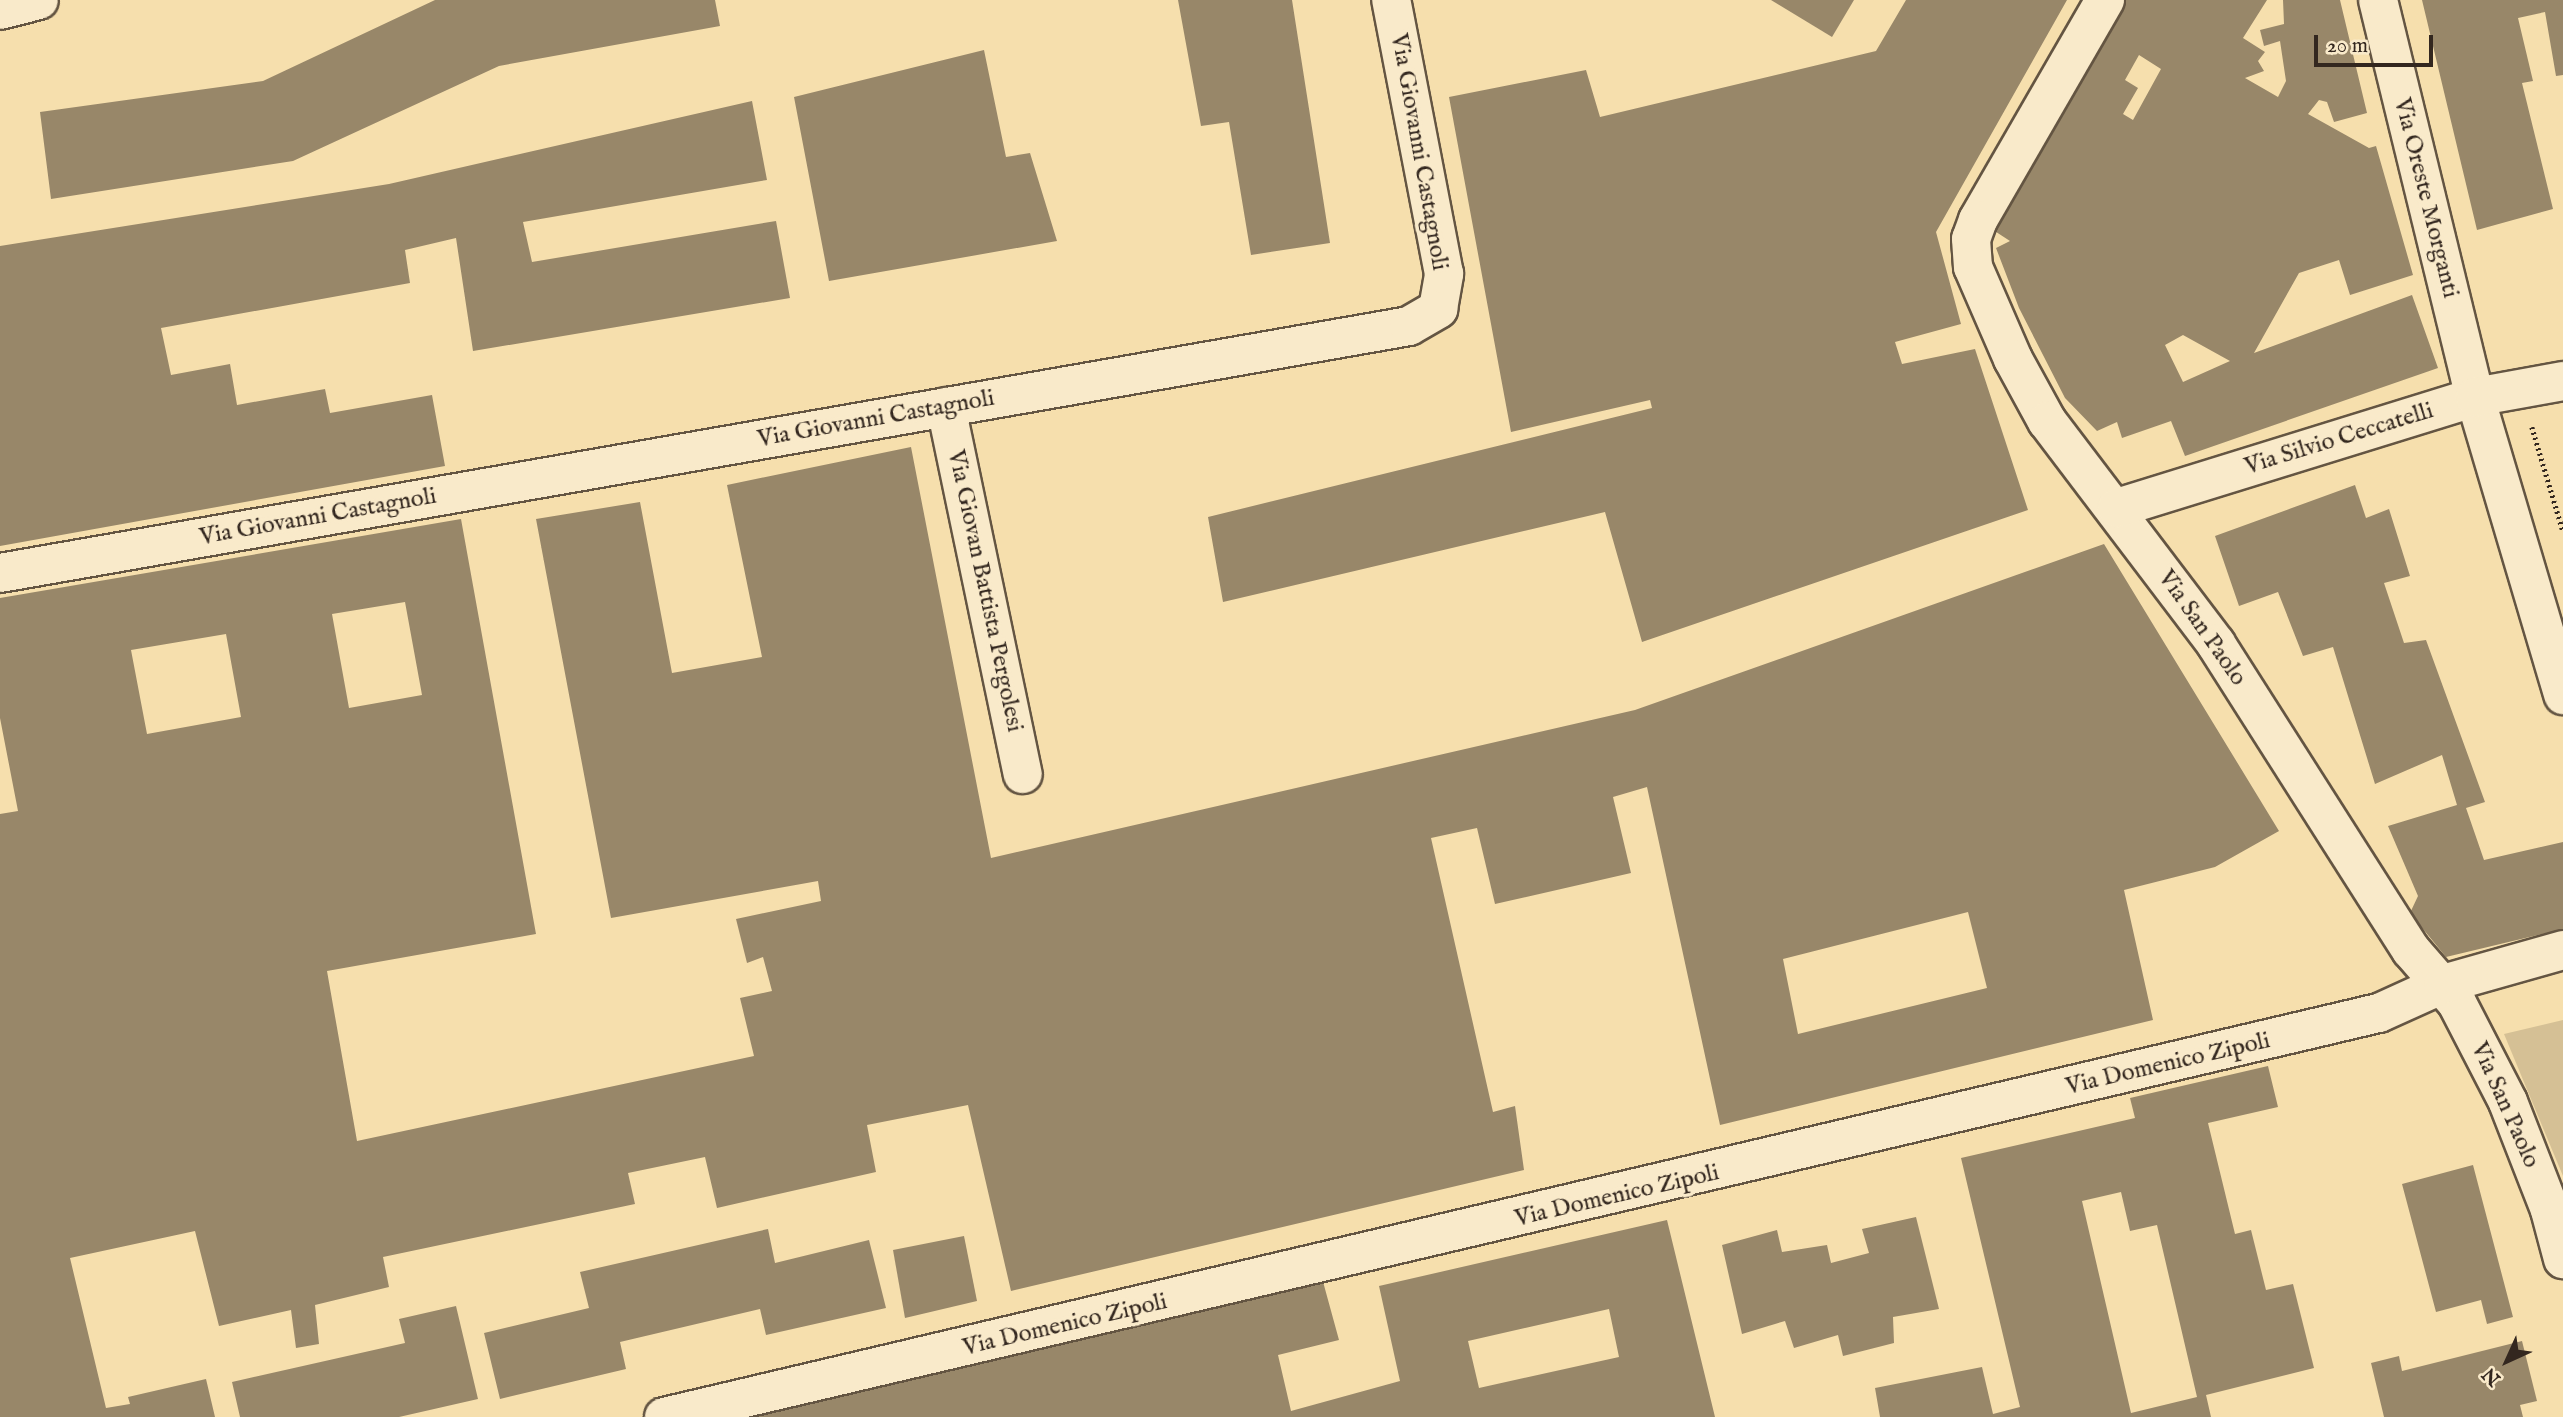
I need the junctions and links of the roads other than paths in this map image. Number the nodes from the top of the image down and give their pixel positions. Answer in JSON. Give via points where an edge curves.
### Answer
{"nodes":[{"id":1,"x":39,"y":0,"type":"edge"},
{"id":2,"x":1391,"y":0,"type":"edge"},
{"id":3,"x":2105,"y":0,"type":"edge"},
{"id":4,"x":2378,"y":0,"type":"edge"},
{"id":5,"x":0,"y":10,"type":"edge"},
{"id":6,"x":2563,"y":381,"type":"edge"},
{"id":7,"x":2475,"y":397,"type":"junction"},
{"id":8,"x":946,"y":407,"type":"junction"},
{"id":9,"x":2117,"y":508,"type":"junction"},
{"id":10,"x":0,"y":573,"type":"edge"},
{"id":11,"x":2563,"y":695,"type":"edge"},
{"id":12,"x":1023,"y":774,"type":"dead end"},
{"id":13,"x":2563,"y":950,"type":"edge"},
{"id":14,"x":2443,"y":984,"type":"junction"},
{"id":15,"x":2563,"y":1259,"type":"edge"},
{"id":16,"x":664,"y":1417,"type":"edge"}],
"edges":[{"from":1,"to":5,"type":"street"},
{"from":2,"to":8,"type":"street","name":"Via Giovanni Castagnoli","via":[[1444,274],[1438,309],[1409,326]]},
{"from":3,"to":9,"type":"street","name":"Via San Paolo","via":[[1978,220],[1970,253],[2013,359],[2048,421]]},
{"from":4,"to":7,"type":"street","name":"Via Oreste Morganti"},
{"from":6,"to":7,"type":"street","name":"Via Silvio Ceccatelli"},
{"from":7,"to":9,"type":"street","name":"Via Silvio Ceccatelli"},
{"from":7,"to":11,"type":"street","name":"Via Oreste Morganti"},
{"from":8,"to":10,"type":"street","name":"Via Giovanni Castagnoli"},
{"from":8,"to":12,"type":"street","name":"Via Giovan Battista Pergolesi"},
{"from":9,"to":14,"type":"street","name":"Via San Paolo","via":[[2216,644],[2411,950]]},
{"from":13,"to":14,"type":"street","name":"Via Domenico Zipoli"},
{"from":14,"to":15,"type":"street","name":"Via San Paolo","via":[[2508,1102],[2550,1210]]},
{"from":14,"to":16,"type":"street","name":"Via Domenico Zipoli","via":[[2365,1017]]}]}
